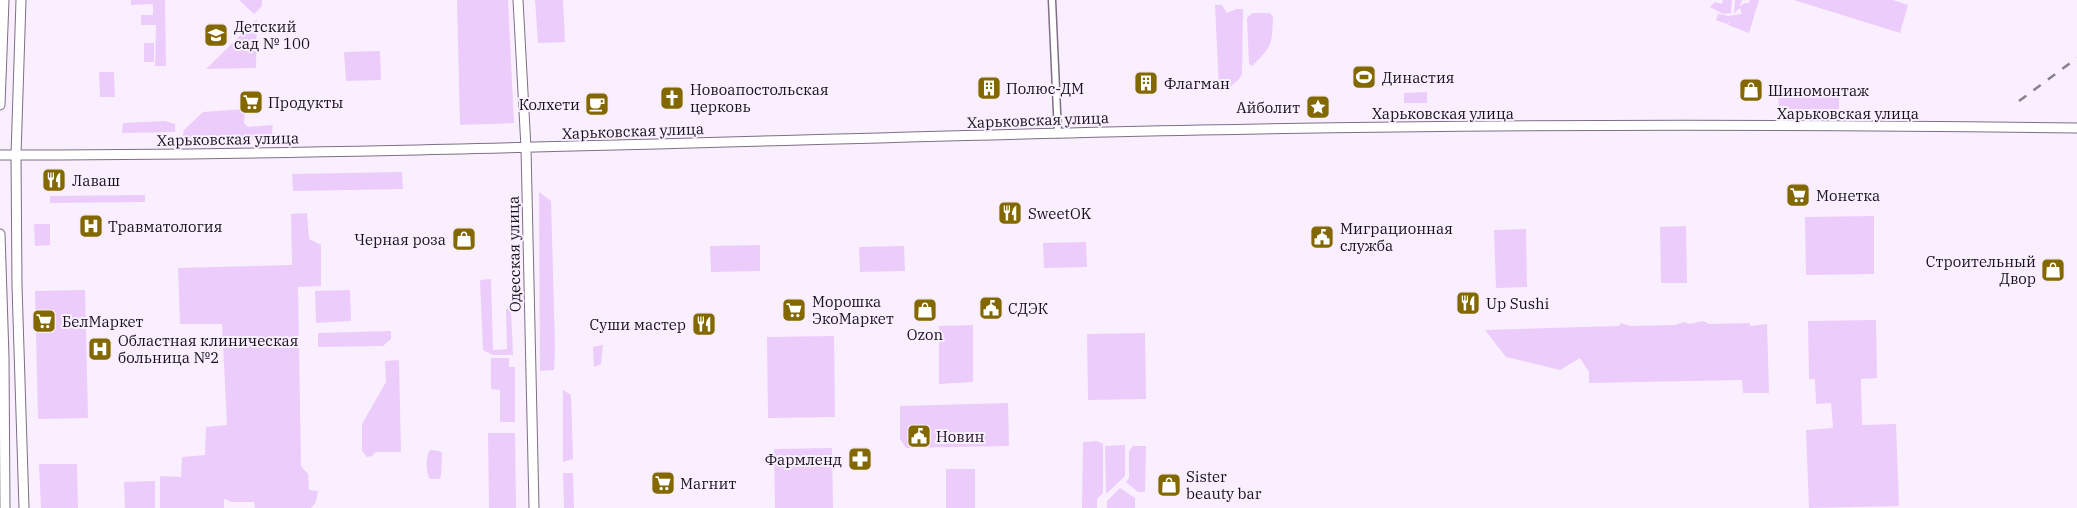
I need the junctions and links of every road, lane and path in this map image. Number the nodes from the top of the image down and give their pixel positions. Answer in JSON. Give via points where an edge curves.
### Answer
{"nodes":[{"id":1,"x":4,"y":0,"type":"edge"},
{"id":2,"x":21,"y":0,"type":"edge"},
{"id":3,"x":518,"y":0,"type":"edge"},
{"id":4,"x":1052,"y":0,"type":"edge"},
{"id":5,"x":0,"y":105,"type":"edge"},
{"id":6,"x":2077,"y":128,"type":"edge"},
{"id":7,"x":1058,"y":134,"type":"junction"},
{"id":8,"x":526,"y":148,"type":"junction"},
{"id":9,"x":0,"y":155,"type":"edge"},
{"id":10,"x":16,"y":155,"type":"junction"},
{"id":11,"x":0,"y":234,"type":"edge"},
{"id":12,"x":0,"y":256,"type":"edge"},
{"id":13,"x":17,"y":256,"type":"junction"},
{"id":14,"x":4,"y":508,"type":"edge"},
{"id":15,"x":24,"y":508,"type":"edge"},
{"id":16,"x":534,"y":508,"type":"edge"}],
"edges":[{"from":1,"to":5,"type":"street"},
{"from":2,"to":10,"type":"street"},
{"from":3,"to":8,"type":"street","name":"Одесская улица"},
{"from":4,"to":7,"type":"street"},
{"from":6,"to":7,"type":"street","name":"Харьковская улица","via":[[1466,127]]},
{"from":7,"to":8,"type":"street","name":"Харьковская улица"},
{"from":8,"to":10,"type":"street","name":"Харьковская улица"},
{"from":8,"to":16,"type":"street","name":"Одесская улица"},
{"from":9,"to":10,"type":"street","name":"Харьковская улица"},
{"from":10,"to":13,"type":"street"},
{"from":11,"to":12,"type":"street"},
{"from":12,"to":13,"type":"street"},
{"from":12,"to":14,"type":"street"},
{"from":13,"to":15,"type":"street"}]}
